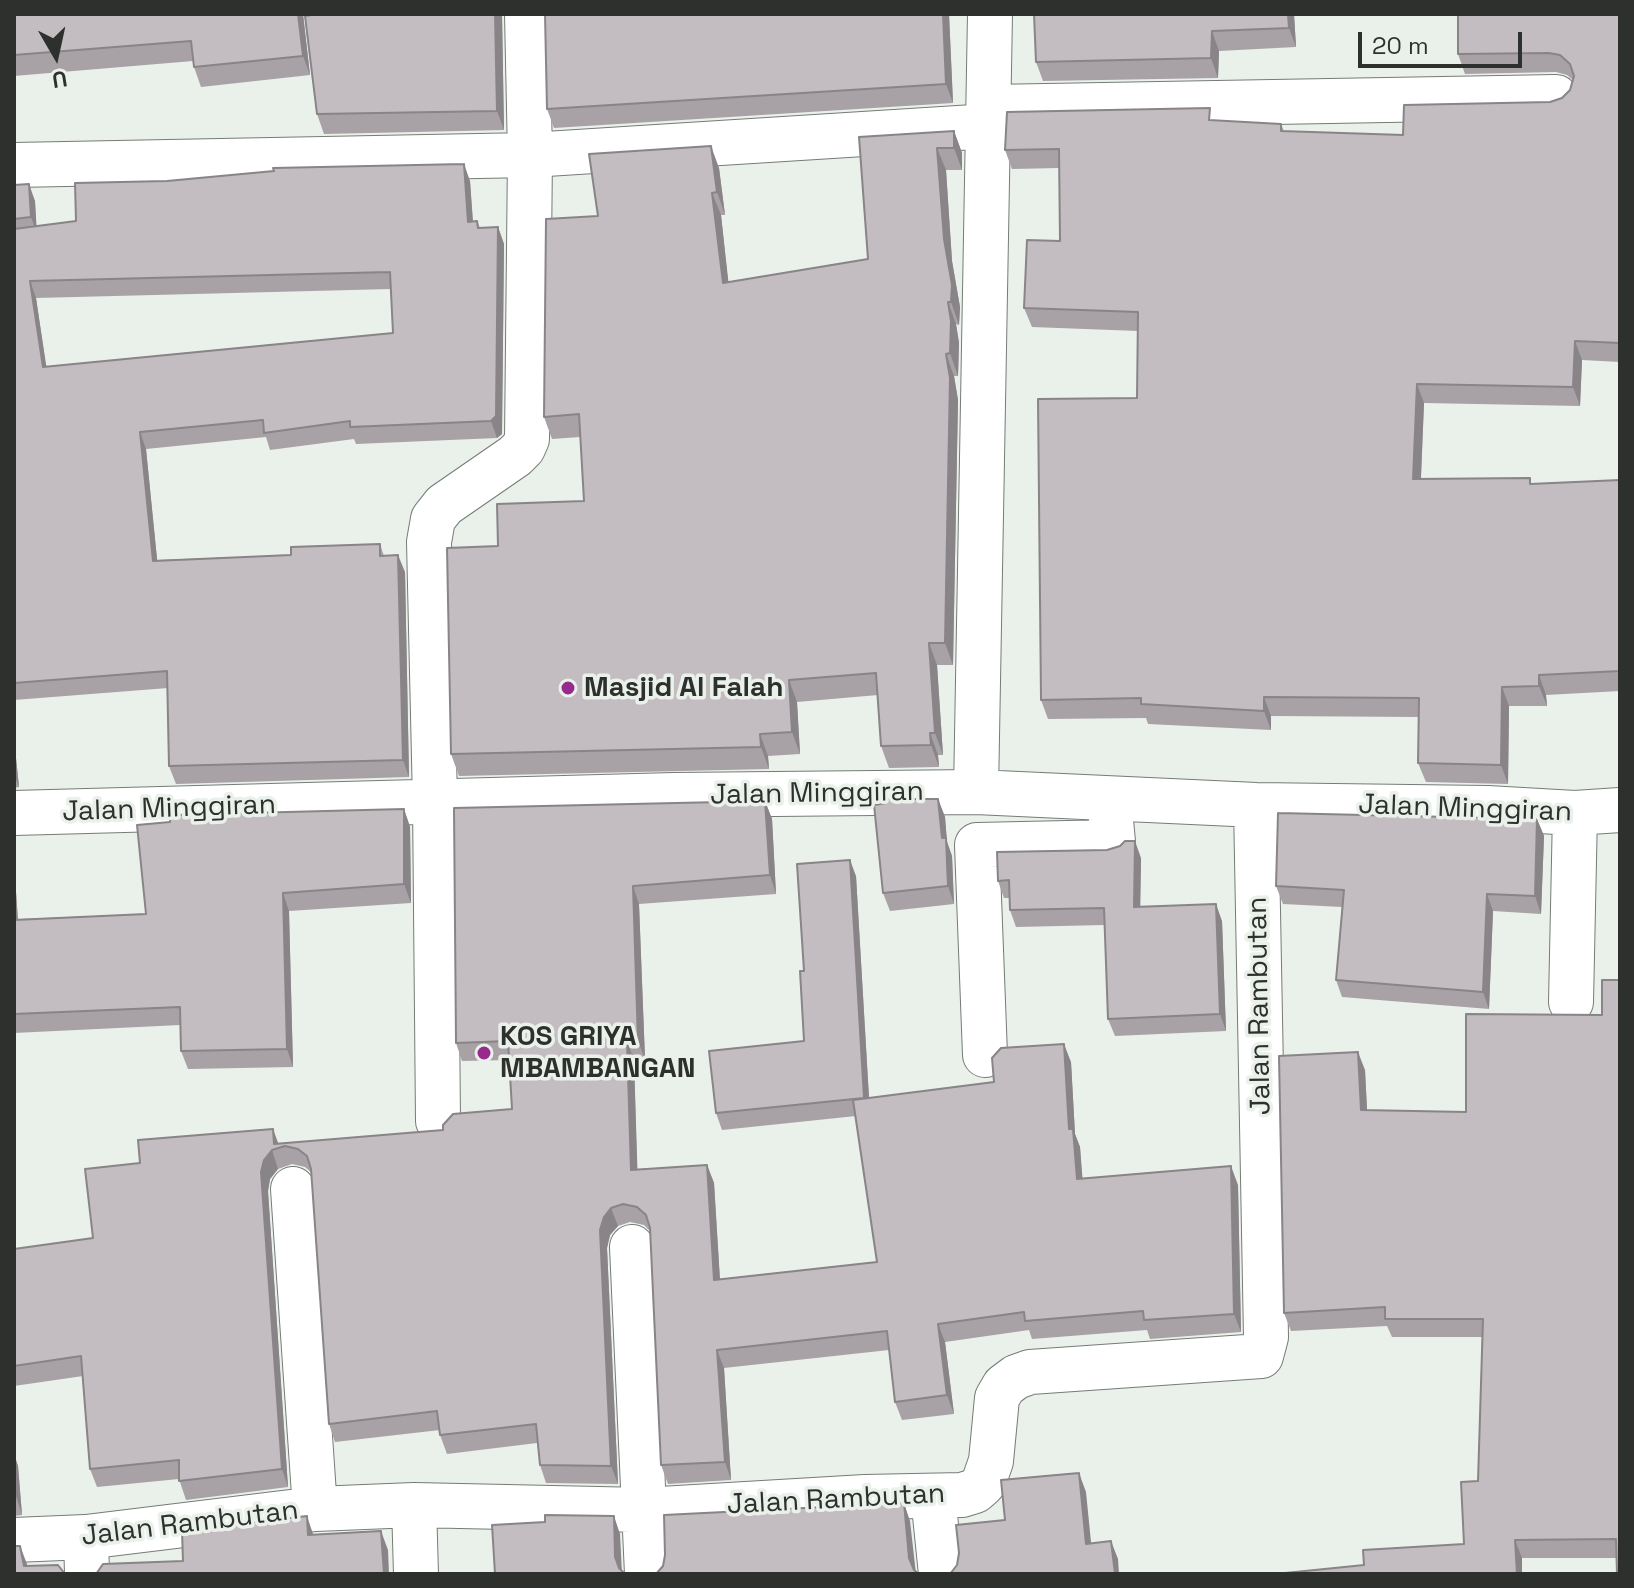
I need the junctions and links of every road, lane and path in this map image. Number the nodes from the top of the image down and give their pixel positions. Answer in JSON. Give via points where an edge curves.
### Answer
{"nodes":[{"id":1,"x":527,"y":14,"type":"edge"},
{"id":2,"x":990,"y":14,"type":"edge"},
{"id":3,"x":1556,"y":97,"type":"edge"},
{"id":4,"x":990,"y":116,"type":"junction"},
{"id":5,"x":530,"y":155,"type":"junction"},
{"id":6,"x":14,"y":165,"type":"edge"},
{"id":7,"x":976,"y":792,"type":"junction"},
{"id":8,"x":1109,"y":799,"type":"junction"},
{"id":9,"x":435,"y":801,"type":"junction"},
{"id":10,"x":1256,"y":805,"type":"junction"},
{"id":11,"x":1620,"y":810,"type":"edge"},
{"id":12,"x":14,"y":813,"type":"edge"},
{"id":13,"x":1575,"y":813,"type":"junction"},
{"id":14,"x":1571,"y":1002,"type":"dead end"},
{"id":15,"x":985,"y":1055,"type":"dead end"},
{"id":16,"x":438,"y":1121,"type":"dead end"},
{"id":17,"x":293,"y":1189,"type":"dead end"},
{"id":18,"x":632,"y":1247,"type":"dead end"},
{"id":19,"x":933,"y":1496,"type":"junction"},
{"id":20,"x":414,"y":1505,"type":"junction"},
{"id":21,"x":315,"y":1509,"type":"junction"},
{"id":22,"x":644,"y":1510,"type":"junction"},
{"id":23,"x":14,"y":1540,"type":"edge"},
{"id":24,"x":87,"y":1556,"type":"edge"},
{"id":25,"x":416,"y":1574,"type":"edge"},
{"id":26,"x":647,"y":1574,"type":"edge"},
{"id":27,"x":941,"y":1574,"type":"edge"}],
"edges":[{"from":1,"to":5,"type":"street"},
{"from":2,"to":4,"type":"street"},
{"from":3,"to":4,"type":"street"},
{"from":4,"to":5,"type":"street"},
{"from":4,"to":7,"type":"street"},
{"from":5,"to":6,"type":"street"},
{"from":5,"to":9,"type":"street","via":[[527,439],[515,456],[444,505],[433,519],[429,542]]},
{"from":7,"to":8,"type":"street","name":"Jalan Minggiran"},
{"from":7,"to":9,"type":"street","name":"Jalan Minggiran"},
{"from":8,"to":10,"type":"street","name":"Jalan Minggiran"},
{"from":8,"to":15,"type":"street","via":[[1113,842],[977,845]]},
{"from":9,"to":12,"type":"street","name":"Jalan Minggiran"},
{"from":9,"to":16,"type":"street"},
{"from":10,"to":13,"type":"street","name":"Jalan Minggiran"},
{"from":10,"to":19,"type":"street","name":"Jalan Rambutan","via":[[1266,1337],[1261,1356],[1016,1377],[997,1398],[991,1461],[983,1484],[962,1495]]},
{"from":11,"to":13,"type":"street","name":"Jalan Minggiran"},
{"from":13,"to":14,"type":"street"},
{"from":17,"to":21,"type":"street"},
{"from":18,"to":22,"type":"street"},
{"from":19,"to":22,"type":"street","name":"Jalan Rambutan"},
{"from":19,"to":27,"type":"street"},
{"from":20,"to":21,"type":"street","name":"Jalan Rambutan"},
{"from":20,"to":22,"type":"street","name":"Jalan Rambutan"},
{"from":20,"to":25,"type":"street"},
{"from":21,"to":24,"type":"street","name":"Jalan Rambutan"},
{"from":22,"to":26,"type":"street"},
{"from":23,"to":24,"type":"street","name":"Jalan Rambutan"}]}
